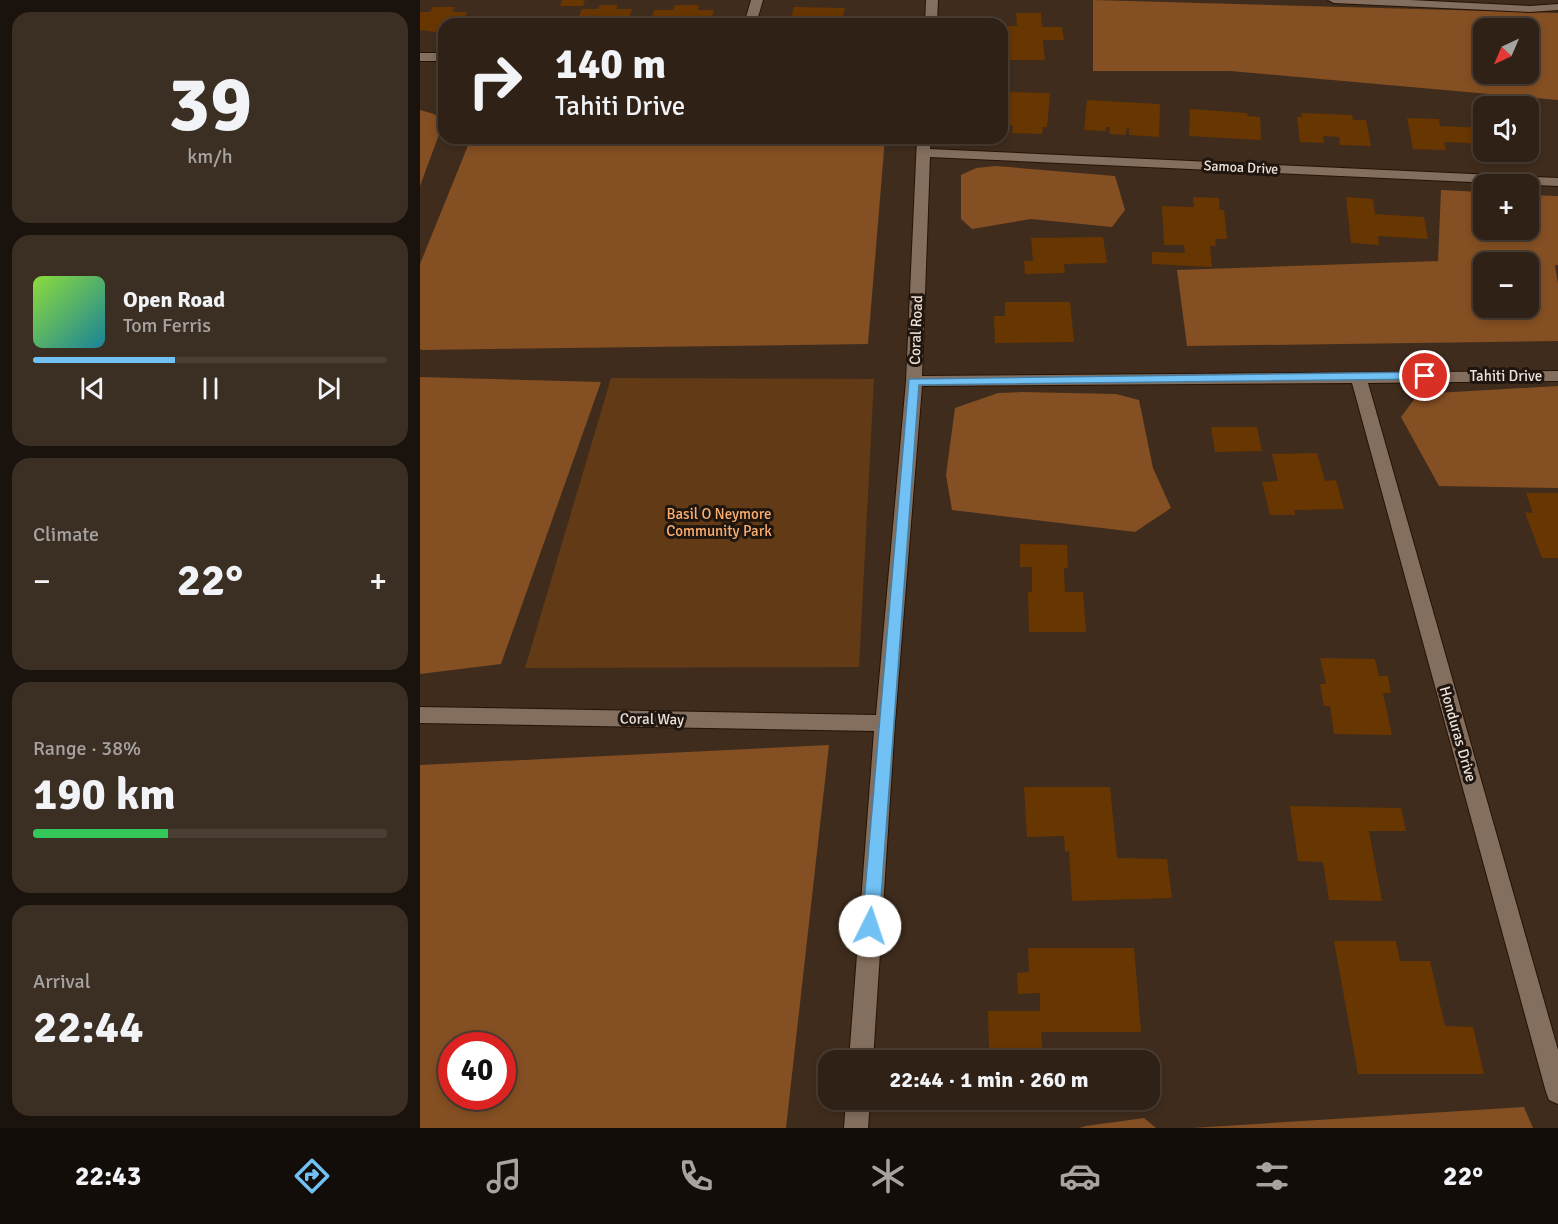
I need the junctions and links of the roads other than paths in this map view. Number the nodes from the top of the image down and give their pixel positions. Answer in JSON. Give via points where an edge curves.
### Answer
{"nodes":[{"id":1,"x":757,"y":0,"type":"edge"},
{"id":2,"x":932,"y":0,"type":"edge"},
{"id":3,"x":1334,"y":0,"type":"edge"},
{"id":4,"x":1558,"y":7,"type":"edge"},
{"id":5,"x":752,"y":18,"type":"edge"},
{"id":6,"x":931,"y":18,"type":"edge"},
{"id":7,"x":420,"y":57,"type":"edge"},
{"id":8,"x":438,"y":57,"type":"edge"},
{"id":9,"x":924,"y":146,"type":"edge"},
{"id":10,"x":1558,"y":182,"type":"edge"},
{"id":11,"x":1358,"y":376,"type":"junction"},
{"id":12,"x":1558,"y":376,"type":"edge"},
{"id":13,"x":914,"y":381,"type":"junction"},
{"id":14,"x":420,"y":714,"type":"edge"},
{"id":15,"x":885,"y":723,"type":"junction"},
{"id":16,"x":862,"y":1050,"type":"edge"},
{"id":17,"x":1558,"y":1092,"type":"edge"},
{"id":18,"x":857,"y":1110,"type":"edge"},
{"id":19,"x":856,"y":1128,"type":"edge"}],
"edges":[{"from":1,"to":5,"type":"street"},
{"from":2,"to":6,"type":"street"},
{"from":3,"to":4,"type":"street"},
{"from":7,"to":8,"type":"street"},
{"from":9,"to":10,"type":"street","name":"Samoa Drive"},
{"from":9,"to":13,"type":"street","name":"Coral Road"},
{"from":11,"to":12,"type":"street","name":"Tahiti Drive"},
{"from":11,"to":13,"type":"street","name":"Tahiti Drive"},
{"from":11,"to":17,"type":"street","name":"Honduras Drive"},
{"from":13,"to":15,"type":"street","name":"Coral Road"},
{"from":14,"to":15,"type":"street","name":"Coral Way"},
{"from":15,"to":16,"type":"street","name":"Coral Road"},
{"from":18,"to":19,"type":"street"}]}
